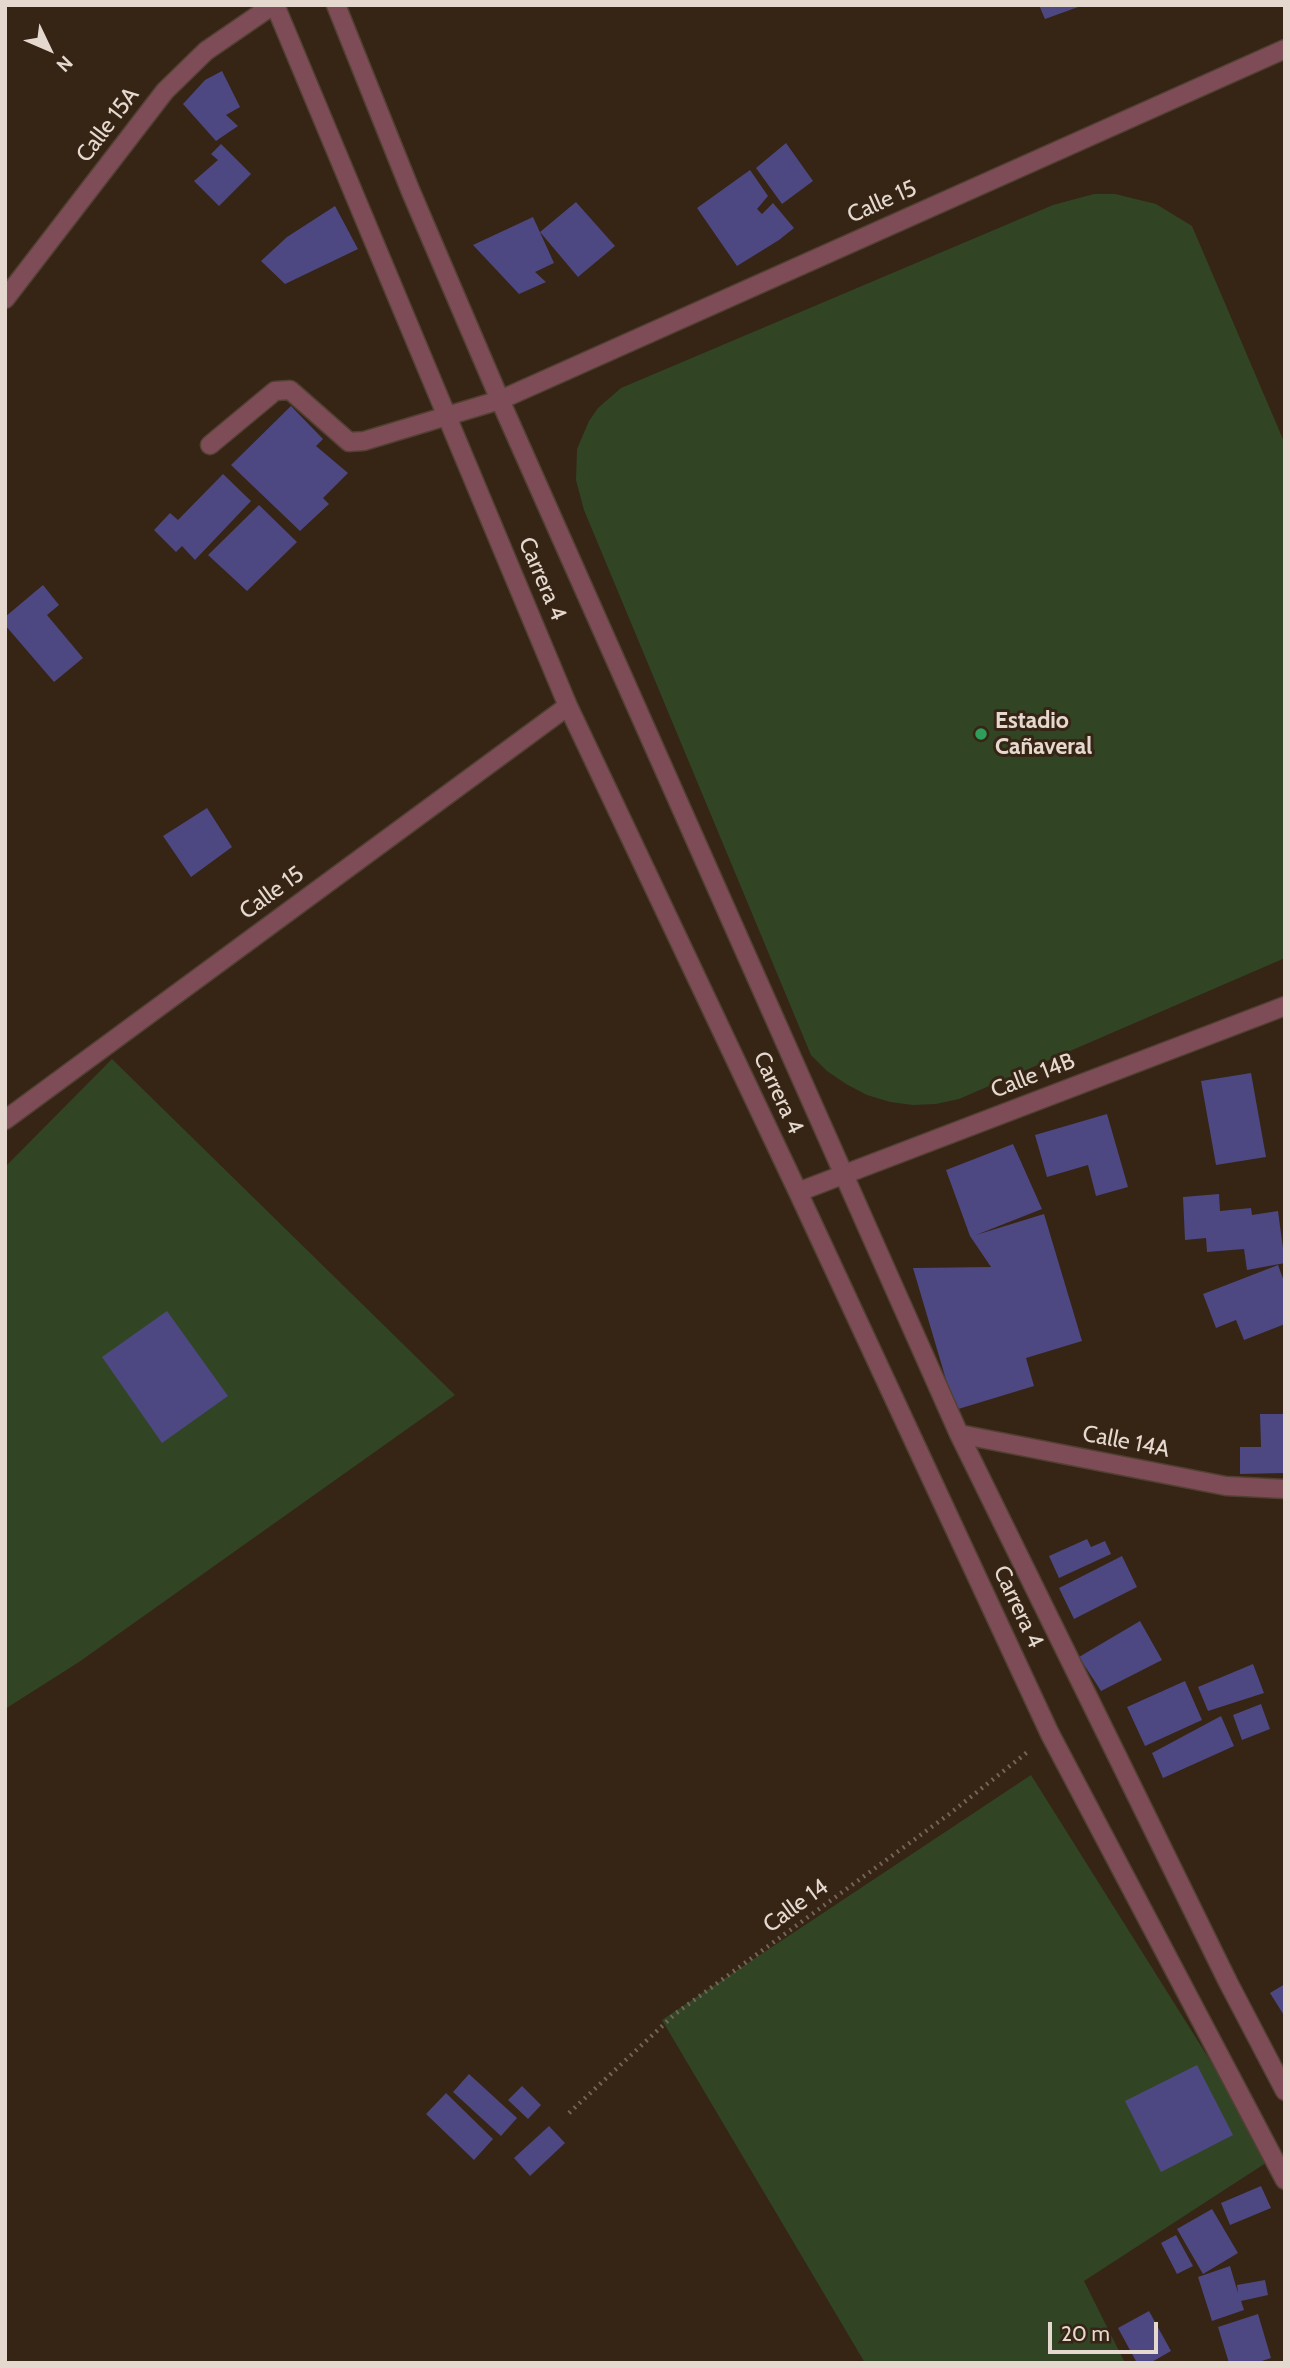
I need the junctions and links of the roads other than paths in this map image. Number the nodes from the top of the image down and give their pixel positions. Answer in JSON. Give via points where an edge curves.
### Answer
{"nodes":[{"id":1,"x":274,"y":5,"type":"edge"},
{"id":2,"x":337,"y":5,"type":"edge"},
{"id":3,"x":1285,"y":49,"type":"edge"},
{"id":4,"x":5,"y":299,"type":"edge"},
{"id":5,"x":500,"y":400,"type":"junction"},
{"id":6,"x":447,"y":416,"type":"junction"},
{"id":7,"x":209,"y":445,"type":"dead end"},
{"id":8,"x":568,"y":706,"type":"junction"},
{"id":9,"x":1285,"y":1006,"type":"edge"},
{"id":10,"x":5,"y":1120,"type":"edge"},
{"id":11,"x":842,"y":1175,"type":"junction"},
{"id":12,"x":798,"y":1192,"type":"junction"},
{"id":13,"x":959,"y":1434,"type":"junction"},
{"id":14,"x":1285,"y":1489,"type":"edge"},
{"id":15,"x":1285,"y":2091,"type":"edge"},
{"id":16,"x":1285,"y":2179,"type":"edge"}],
"edges":[{"from":1,"to":4,"type":"street","name":"Calle 15A","via":[[206,51],[165,91]]},
{"from":1,"to":6,"type":"street","name":"Carrera 4"},
{"from":2,"to":5,"type":"street","name":"Carrera 4"},
{"from":3,"to":5,"type":"street","name":"Calle 15"},
{"from":5,"to":6,"type":"street","name":"Calle 15"},
{"from":5,"to":11,"type":"street","name":"Carrera 4"},
{"from":6,"to":7,"type":"street","name":"Calle 15","via":[[349,442],[290,390],[275,391]]},
{"from":6,"to":8,"type":"street","name":"Carrera 4"},
{"from":8,"to":10,"type":"street","name":"Calle 15"},
{"from":8,"to":12,"type":"street","name":"Carrera 4"},
{"from":9,"to":11,"type":"street","name":"Calle 14B"},
{"from":11,"to":12,"type":"street","name":"Calle 14B"},
{"from":11,"to":13,"type":"street","name":"Carrera 4"},
{"from":12,"to":16,"type":"street","name":"Carrera 4","via":[[1050,1734]]},
{"from":13,"to":14,"type":"street","name":"Calle 14A","via":[[1226,1486]]},
{"from":13,"to":15,"type":"street","name":"Carrera 4"}]}
